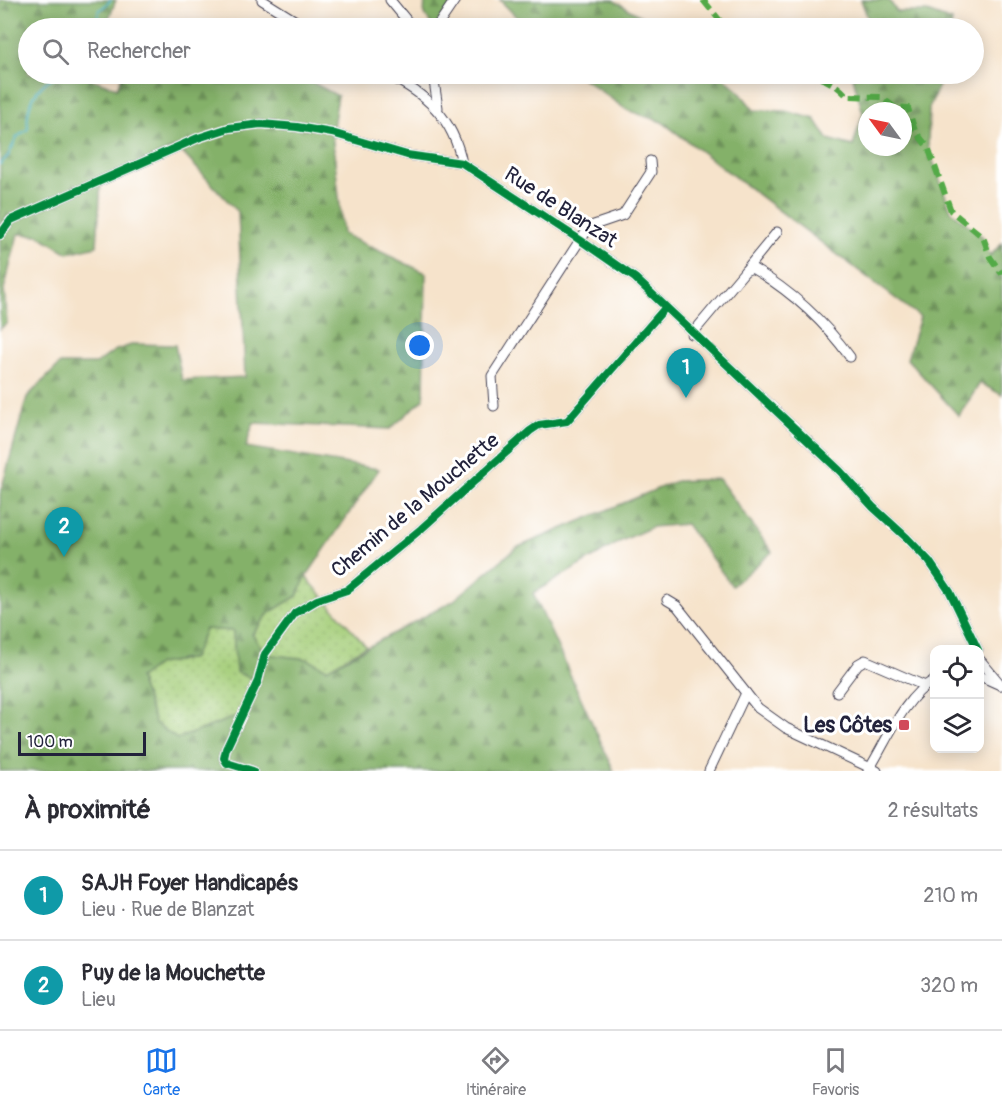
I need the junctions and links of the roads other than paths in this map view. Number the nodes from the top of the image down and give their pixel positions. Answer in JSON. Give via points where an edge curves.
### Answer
{"nodes":[{"id":1,"x":262,"y":0,"type":"edge"},
{"id":2,"x":390,"y":0,"type":"edge"},
{"id":3,"x":455,"y":0,"type":"edge"},
{"id":4,"x":291,"y":18,"type":"edge"},
{"id":5,"x":405,"y":18,"type":"edge"},
{"id":6,"x":443,"y":18,"type":"edge"},
{"id":7,"x":403,"y":84,"type":"edge"},
{"id":8,"x":435,"y":84,"type":"edge"},
{"id":9,"x":440,"y":110,"type":"junction"},
{"id":10,"x":650,"y":161,"type":"dead end"},
{"id":11,"x":462,"y":164,"type":"junction"},
{"id":12,"x":777,"y":232,"type":"dead end"},
{"id":13,"x":0,"y":235,"type":"edge"},
{"id":14,"x":580,"y":240,"type":"junction"},
{"id":15,"x":745,"y":271,"type":"junction"},
{"id":16,"x":665,"y":308,"type":"junction"},
{"id":17,"x":692,"y":334,"type":"junction"},
{"id":18,"x":850,"y":357,"type":"dead end"},
{"id":19,"x":494,"y":406,"type":"dead end"},
{"id":20,"x":668,"y":600,"type":"dead end"},
{"id":21,"x":972,"y":645,"type":"edge"},
{"id":22,"x":984,"y":662,"type":"edge"},
{"id":23,"x":984,"y":678,"type":"edge"},
{"id":24,"x":930,"y":683,"type":"edge"},
{"id":25,"x":925,"y":686,"type":"junction"},
{"id":26,"x":1002,"y":686,"type":"edge"},
{"id":27,"x":837,"y":692,"type":"dead end"},
{"id":28,"x":746,"y":693,"type":"junction"},
{"id":29,"x":871,"y":770,"type":"edge"},
{"id":30,"x":253,"y":771,"type":"edge"},
{"id":31,"x":709,"y":771,"type":"edge"}],
"edges":[{"from":1,"to":4,"type":"street"},
{"from":2,"to":5,"type":"street"},
{"from":3,"to":6,"type":"street"},
{"from":7,"to":9,"type":"street"},
{"from":8,"to":9,"type":"street"},
{"from":9,"to":11,"type":"street","via":[[458,146]]},
{"from":10,"to":14,"type":"street","via":[[651,172],[623,215],[591,226]]},
{"from":11,"to":13,"type":"street","name":"Rue de Blanzat","via":[[407,155],[297,127],[261,124],[229,128],[11,220]]},
{"from":11,"to":14,"type":"street","name":"Rue de Blanzat"},
{"from":12,"to":15,"type":"street"},
{"from":14,"to":16,"type":"street","name":"Rue de Blanzat","via":[[635,278]]},
{"from":14,"to":19,"type":"street","via":[[492,376]]},
{"from":15,"to":17,"type":"street"},
{"from":15,"to":18,"type":"street","via":[[752,268],[797,300],[832,332]]},
{"from":16,"to":17,"type":"street","name":"Rue de Blanzat"},
{"from":16,"to":30,"type":"street","name":"Chemin de la Mouchette","via":[[567,421],[539,425],[530,431],[347,590],[316,600],[295,613],[265,654],[258,681],[226,749],[227,763]]},
{"from":17,"to":21,"type":"street","name":"Rue de Blanzat","via":[[840,471],[929,561],[950,592]]},
{"from":20,"to":28,"type":"street"},
{"from":22,"to":26,"type":"street","name":"Rue de Blanzat"},
{"from":23,"to":26,"type":"street","name":"Rue de Blanzat"},
{"from":24,"to":25,"type":"street"},
{"from":25,"to":27,"type":"street","via":[[865,660]]},
{"from":25,"to":29,"type":"street","via":[[910,703]]},
{"from":28,"to":29,"type":"street","via":[[758,708],[786,728]]},
{"from":28,"to":31,"type":"street"}]}
